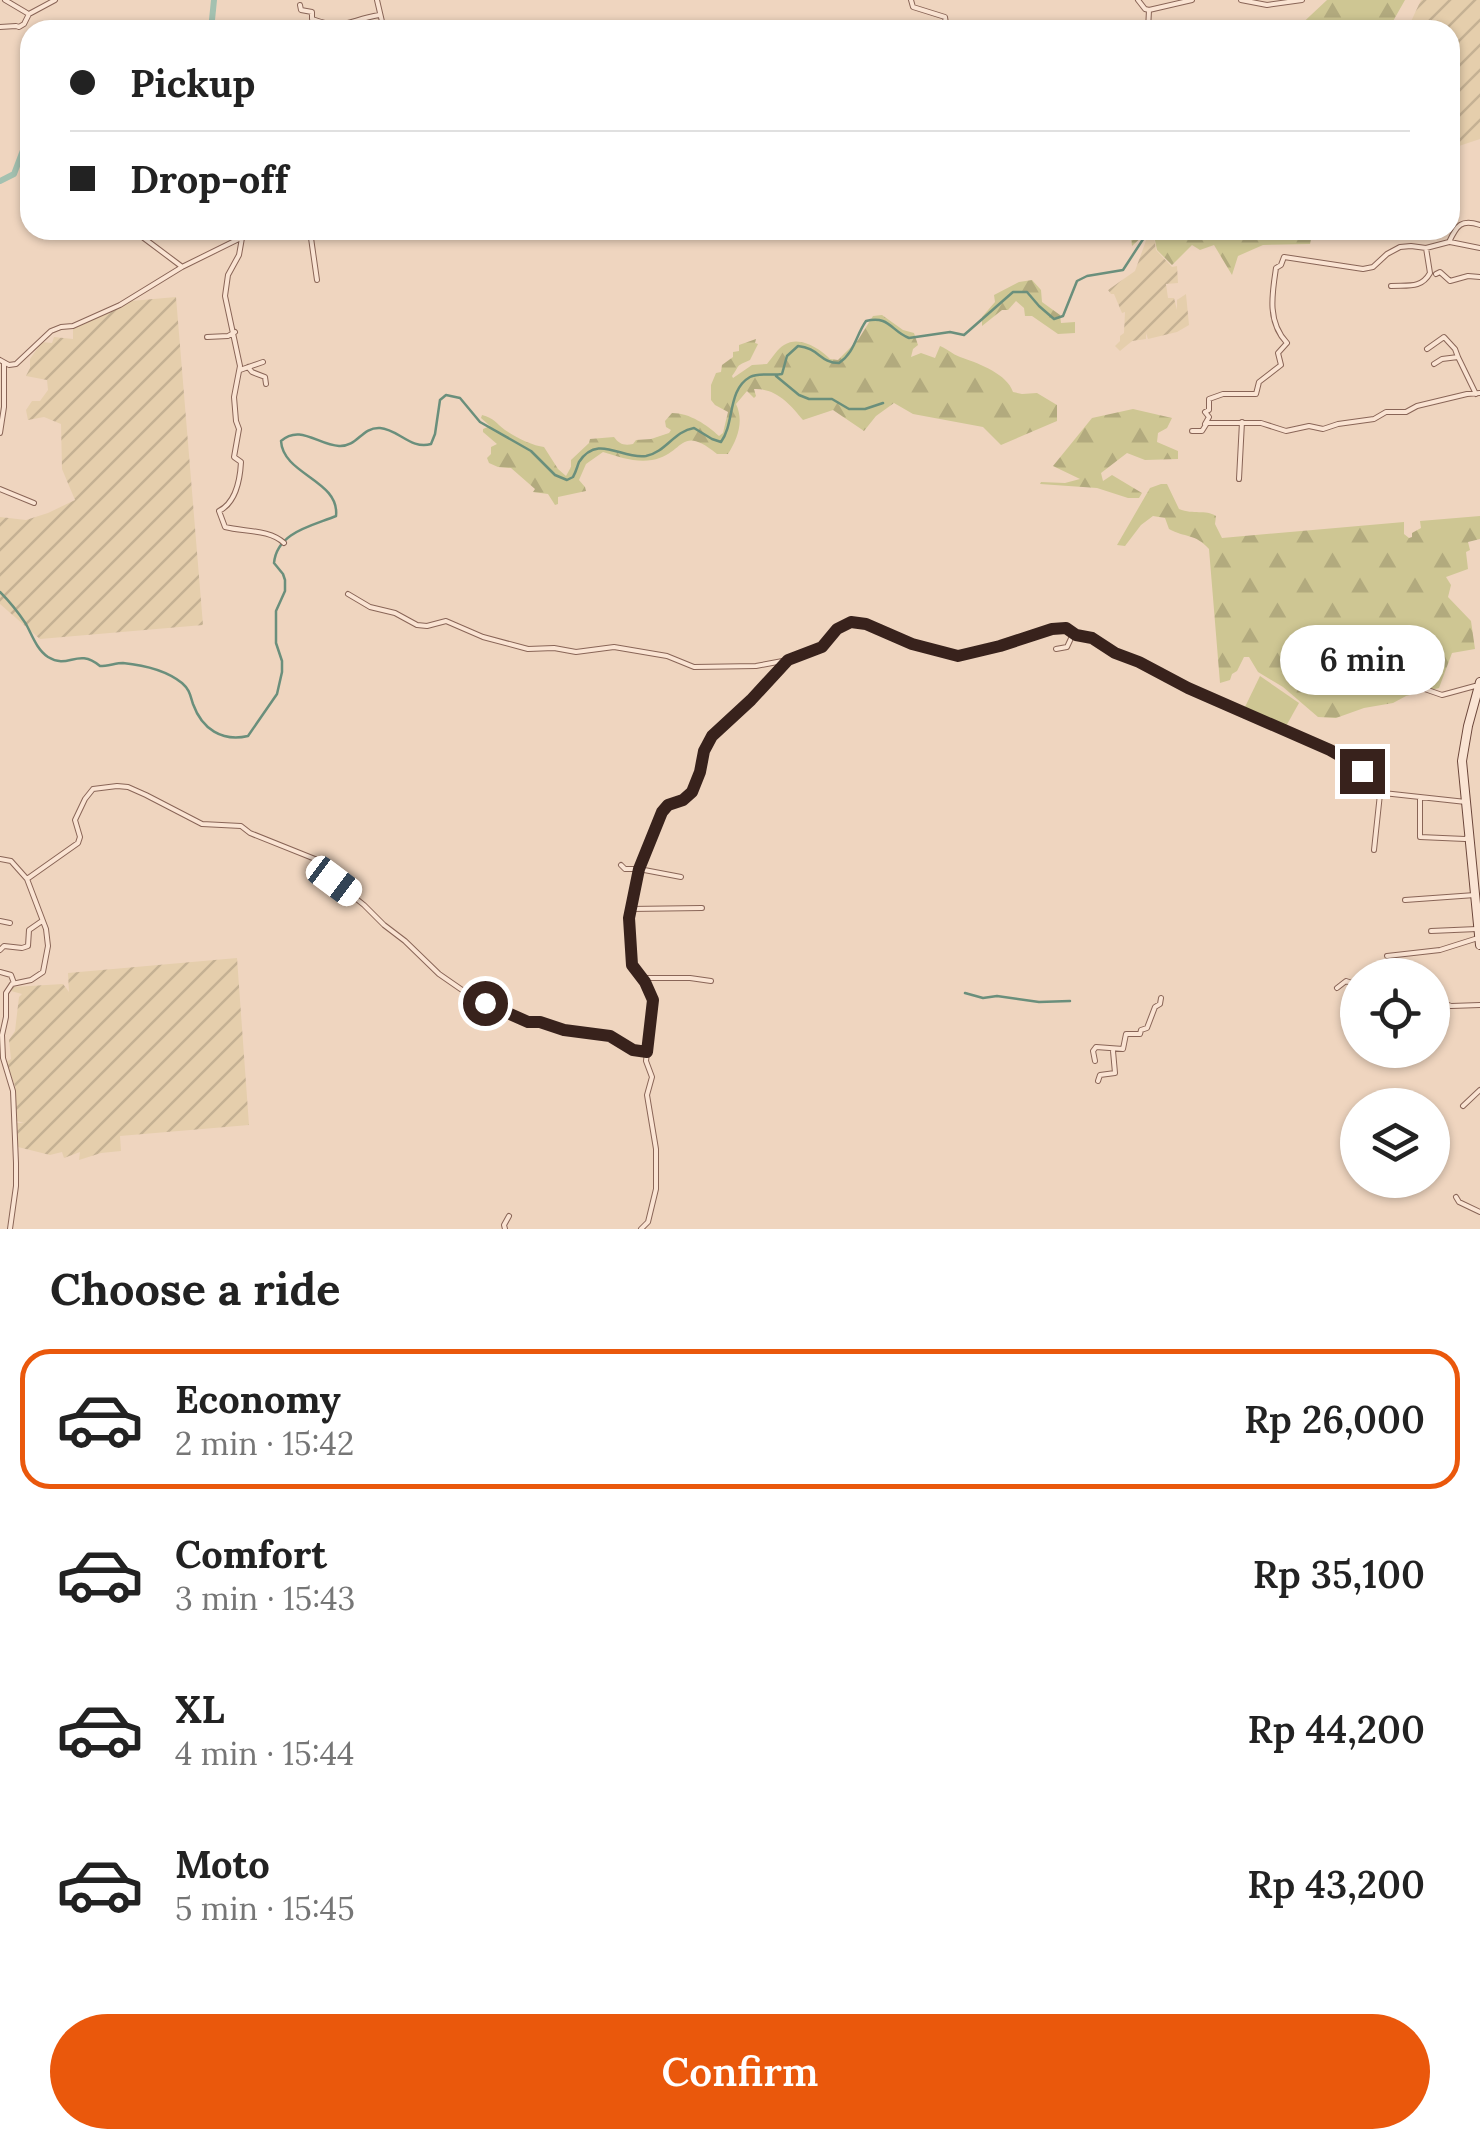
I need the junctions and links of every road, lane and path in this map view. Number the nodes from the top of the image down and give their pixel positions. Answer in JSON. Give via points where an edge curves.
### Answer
{"nodes":[{"id":1,"x":5,"y":0,"type":"edge"},
{"id":2,"x":54,"y":0,"type":"edge"},
{"id":3,"x":376,"y":0,"type":"edge"},
{"id":4,"x":911,"y":0,"type":"edge"},
{"id":5,"x":1138,"y":0,"type":"edge"},
{"id":6,"x":1192,"y":0,"type":"edge"},
{"id":7,"x":1242,"y":0,"type":"edge"},
{"id":8,"x":1302,"y":0,"type":"edge"},
{"id":9,"x":1262,"y":3,"type":"edge"},
{"id":10,"x":300,"y":5,"type":"dead end"},
{"id":11,"x":1149,"y":10,"type":"junction"},
{"id":12,"x":29,"y":14,"type":"junction"},
{"id":13,"x":379,"y":14,"type":"junction"},
{"id":14,"x":26,"y":20,"type":"edge"},
{"id":15,"x":315,"y":20,"type":"edge"},
{"id":16,"x":353,"y":20,"type":"edge"},
{"id":17,"x":381,"y":20,"type":"edge"},
{"id":18,"x":946,"y":20,"type":"edge"},
{"id":19,"x":1148,"y":20,"type":"edge"},
{"id":20,"x":146,"y":240,"type":"edge"},
{"id":21,"x":238,"y":240,"type":"edge"},
{"id":22,"x":242,"y":240,"type":"edge"},
{"id":23,"x":311,"y":240,"type":"edge"},
{"id":24,"x":1449,"y":242,"type":"joint"},
{"id":25,"x":1426,"y":248,"type":"junction"},
{"id":26,"x":1480,"y":248,"type":"edge"},
{"id":27,"x":182,"y":267,"type":"junction"},
{"id":28,"x":1436,"y":274,"type":"dead end"},
{"id":29,"x":1480,"y":277,"type":"edge"},
{"id":30,"x":317,"y":280,"type":"dead end"},
{"id":31,"x":1392,"y":286,"type":"dead end"},
{"id":32,"x":234,"y":333,"type":"junction"},
{"id":33,"x":207,"y":337,"type":"dead end"},
{"id":34,"x":1426,"y":349,"type":"dead end"},
{"id":35,"x":1458,"y":357,"type":"junction"},
{"id":36,"x":2,"y":362,"type":"edge"},
{"id":37,"x":263,"y":362,"type":"dead end"},
{"id":38,"x":1434,"y":364,"type":"dead end"},
{"id":39,"x":248,"y":367,"type":"junction"},
{"id":40,"x":240,"y":370,"type":"junction"},
{"id":41,"x":266,"y":384,"type":"dead end"},
{"id":42,"x":1478,"y":393,"type":"edge"},
{"id":43,"x":2,"y":419,"type":"edge"},
{"id":44,"x":1207,"y":420,"type":"junction"},
{"id":45,"x":1242,"y":422,"type":"junction"},
{"id":46,"x":1192,"y":431,"type":"dead end"},
{"id":47,"x":0,"y":433,"type":"edge"},
{"id":48,"x":1240,"y":479,"type":"dead end"},
{"id":49,"x":0,"y":489,"type":"edge"},
{"id":50,"x":34,"y":503,"type":"dead end"},
{"id":51,"x":282,"y":540,"type":"dead end"},
{"id":52,"x":348,"y":594,"type":"dead end"},
{"id":53,"x":1073,"y":634,"type":"junction"},
{"id":54,"x":1056,"y":649,"type":"dead end"},
{"id":55,"x":788,"y":660,"type":"junction"},
{"id":56,"x":1419,"y":688,"type":"dead end"},
{"id":57,"x":1478,"y":691,"type":"edge"},
{"id":58,"x":1380,"y":794,"type":"junction"},
{"id":59,"x":1420,"y":798,"type":"junction"},
{"id":60,"x":1466,"y":802,"type":"junction"},
{"id":61,"x":1473,"y":837,"type":"edge"},
{"id":62,"x":1374,"y":850,"type":"dead end"},
{"id":63,"x":0,"y":859,"type":"edge"},
{"id":64,"x":621,"y":866,"type":"dead end"},
{"id":65,"x":639,"y":869,"type":"junction"},
{"id":66,"x":681,"y":877,"type":"dead end"},
{"id":67,"x":27,"y":879,"type":"junction"},
{"id":68,"x":1474,"y":894,"type":"junction"},
{"id":69,"x":1405,"y":900,"type":"dead end"},
{"id":70,"x":702,"y":908,"type":"dead end"},
{"id":71,"x":630,"y":909,"type":"junction"},
{"id":72,"x":42,"y":920,"type":"junction"},
{"id":73,"x":0,"y":921,"type":"edge"},
{"id":74,"x":10,"y":924,"type":"dead end"},
{"id":75,"x":1432,"y":931,"type":"dead end"},
{"id":76,"x":1478,"y":937,"type":"edge"},
{"id":77,"x":0,"y":950,"type":"edge"},
{"id":78,"x":1386,"y":956,"type":"dead end"},
{"id":79,"x":0,"y":972,"type":"edge"},
{"id":80,"x":643,"y":978,"type":"junction"},
{"id":81,"x":711,"y":981,"type":"dead end"},
{"id":82,"x":14,"y":983,"type":"junction"},
{"id":83,"x":1161,"y":998,"type":"dead end"},
{"id":84,"x":1480,"y":1005,"type":"edge"},
{"id":85,"x":1450,"y":1006,"type":"edge"},
{"id":86,"x":1113,"y":1049,"type":"junction"},
{"id":87,"x":647,"y":1052,"type":"junction"},
{"id":88,"x":1095,"y":1061,"type":"dead end"},
{"id":89,"x":1098,"y":1081,"type":"dead end"},
{"id":90,"x":1480,"y":1090,"type":"edge"},
{"id":91,"x":1463,"y":1106,"type":"dead end"},
{"id":92,"x":1456,"y":1197,"type":"dead end"},
{"id":93,"x":1480,"y":1212,"type":"edge"},
{"id":94,"x":509,"y":1216,"type":"dead end"},
{"id":95,"x":10,"y":1229,"type":"edge"},
{"id":96,"x":505,"y":1229,"type":"edge"},
{"id":97,"x":640,"y":1229,"type":"edge"}],
"edges":[{"from":1,"to":12,"type":"street"},
{"from":2,"to":12,"type":"street"},
{"from":3,"to":13,"type":"street"},
{"from":4,"to":18,"type":"street","via":[[912,7]]},
{"from":5,"to":11,"type":"street"},
{"from":6,"to":11,"type":"street"},
{"from":7,"to":9,"type":"street"},
{"from":8,"to":9,"type":"street"},
{"from":10,"to":15,"type":"street"},
{"from":11,"to":19,"type":"street"},
{"from":12,"to":14,"type":"street"},
{"from":13,"to":16,"type":"street"},
{"from":13,"to":17,"type":"street"},
{"from":20,"to":27,"type":"street"},
{"from":21,"to":27,"type":"street"},
{"from":22,"to":32,"type":"street","via":[[225,296]]},
{"from":23,"to":30,"type":"street"},
{"from":24,"to":25,"type":"street"},
{"from":24,"to":26,"type":"street"},
{"from":25,"to":31,"type":"street","via":[[1425,281]]},
{"from":25,"to":44,"type":"street","via":[[1400,247],[1363,269],[1284,257],[1272,287],[1275,327],[1287,343],[1278,353],[1282,364],[1258,383],[1256,394],[1208,399]]},
{"from":27,"to":36,"type":"street","via":[[120,305],[51,332],[16,364]]},
{"from":28,"to":29,"type":"street","via":[[1450,282]]},
{"from":32,"to":33,"type":"street"},
{"from":32,"to":40,"type":"street"},
{"from":34,"to":35,"type":"street","via":[[1444,338]]},
{"from":35,"to":38,"type":"street"},
{"from":35,"to":42,"type":"street"},
{"from":36,"to":43,"type":"street"},
{"from":37,"to":39,"type":"street"},
{"from":39,"to":40,"type":"street"},
{"from":39,"to":41,"type":"street"},
{"from":40,"to":51,"type":"street","via":[[234,400],[240,480],[220,508],[221,522]]},
{"from":42,"to":45,"type":"street","via":[[1323,429]]},
{"from":43,"to":47,"type":"street"},
{"from":44,"to":45,"type":"street"},
{"from":44,"to":46,"type":"street","via":[[1202,431]]},
{"from":45,"to":48,"type":"street"},
{"from":49,"to":50,"type":"street"},
{"from":52,"to":55,"type":"street","via":[[417,625],[446,621],[528,649],[614,647],[694,667]]},
{"from":53,"to":54,"type":"street","via":[[1067,648]]},
{"from":53,"to":55,"type":"street","via":[[1058,628],[958,656],[851,622],[822,647]]},
{"from":53,"to":58,"type":"street","via":[[1345,758],[1360,769],[1368,790]]},
{"from":55,"to":65,"type":"street","via":[[712,736],[692,792],[664,808]]},
{"from":56,"to":57,"type":"street","via":[[1442,696],[1476,686]]},
{"from":57,"to":60,"type":"main road","via":[[1462,756]]},
{"from":58,"to":59,"type":"street"},
{"from":58,"to":62,"type":"street"},
{"from":59,"to":60,"type":"street"},
{"from":59,"to":61,"type":"street","via":[[1420,836]]},
{"from":60,"to":61,"type":"main road"},
{"from":61,"to":68,"type":"main road"},
{"from":63,"to":67,"type":"street"},
{"from":64,"to":65,"type":"street"},
{"from":65,"to":66,"type":"street"},
{"from":65,"to":71,"type":"street"},
{"from":67,"to":72,"type":"street"},
{"from":67,"to":87,"type":"street","via":[[78,842],[74,820],[97,787],[128,787],[206,826],[239,826],[315,859],[439,974],[478,1001],[528,1022],[610,1036]]},
{"from":68,"to":69,"type":"street"},
{"from":68,"to":76,"type":"main road"},
{"from":70,"to":71,"type":"street"},
{"from":71,"to":80,"type":"street","via":[[632,965]]},
{"from":72,"to":77,"type":"street","via":[[28,930],[28,946]]},
{"from":72,"to":82,"type":"street","via":[[44,970]]},
{"from":73,"to":74,"type":"street"},
{"from":75,"to":76,"type":"street"},
{"from":76,"to":78,"type":"street"},
{"from":79,"to":82,"type":"street"},
{"from":80,"to":81,"type":"street"},
{"from":80,"to":87,"type":"street","via":[[653,1000]]},
{"from":82,"to":95,"type":"street","via":[[6,993],[2,1035],[16,1162]]},
{"from":83,"to":86,"type":"street","via":[[1147,1028],[1126,1034],[1124,1049]]},
{"from":84,"to":85,"type":"street"},
{"from":86,"to":88,"type":"street","via":[[1096,1047]]},
{"from":86,"to":89,"type":"street","via":[[1115,1073]]},
{"from":87,"to":97,"type":"street","via":[[656,1189]]},
{"from":90,"to":91,"type":"street"},
{"from":92,"to":93,"type":"street"},
{"from":94,"to":96,"type":"street"}]}
